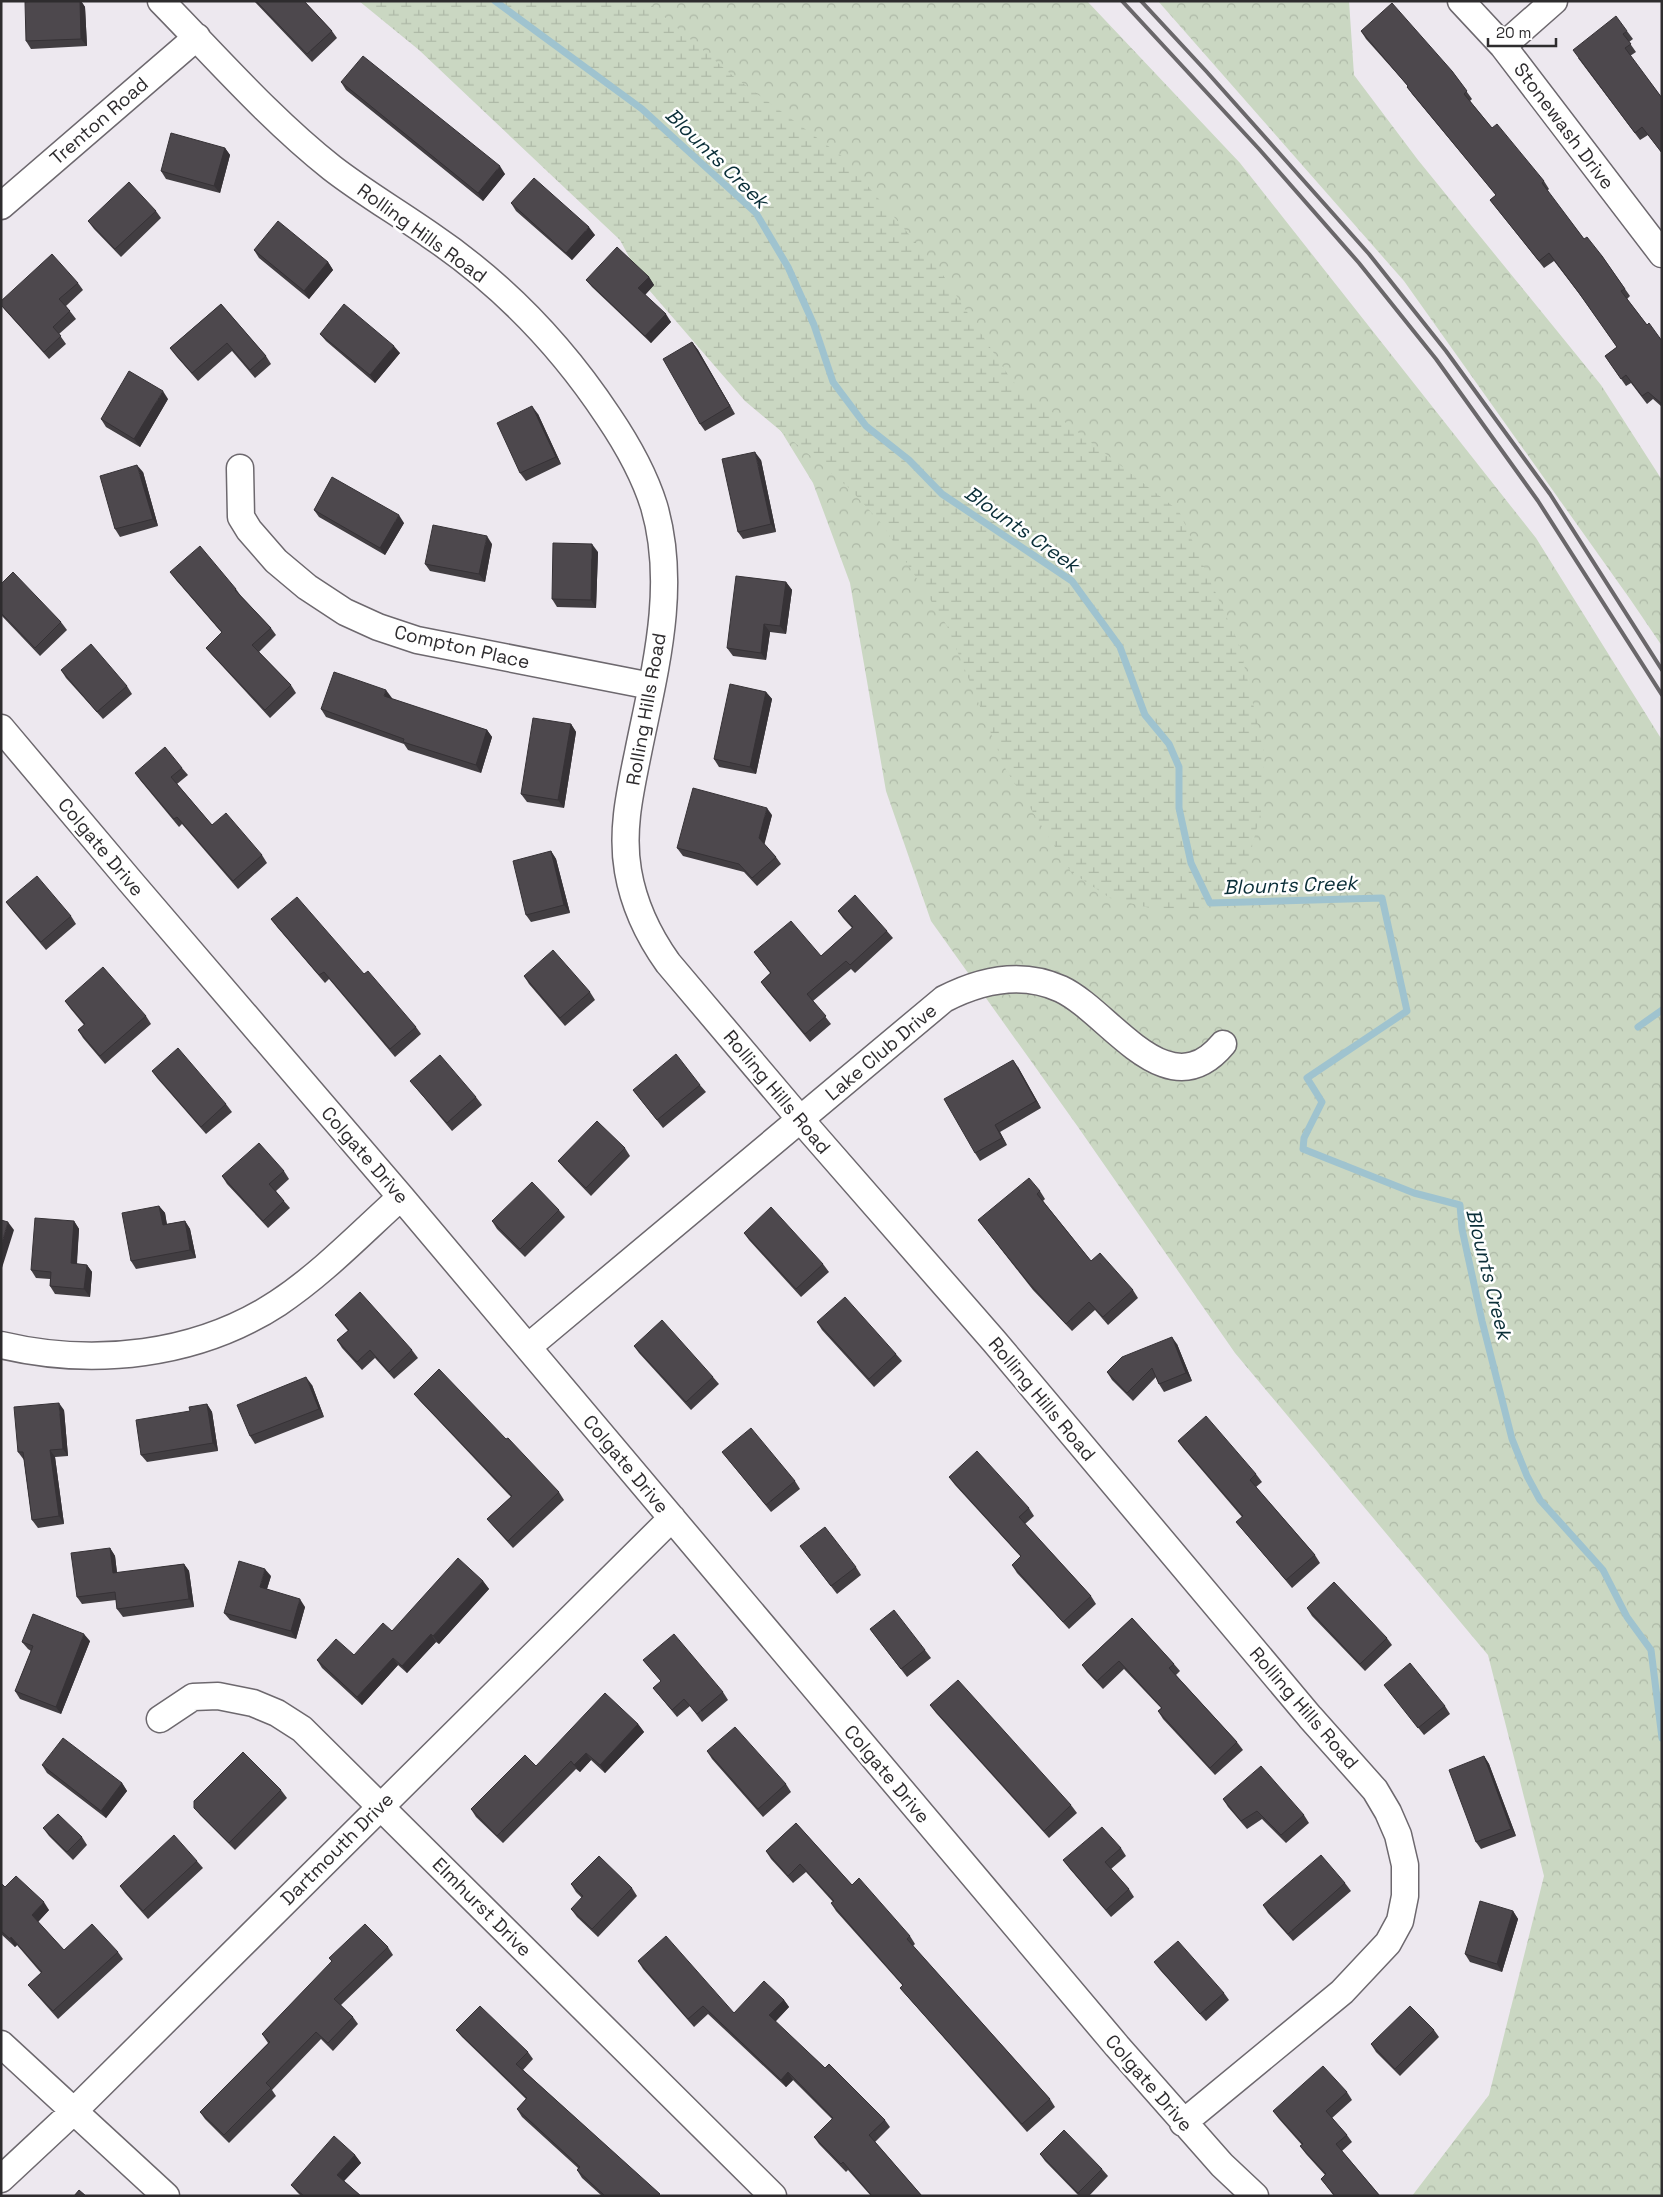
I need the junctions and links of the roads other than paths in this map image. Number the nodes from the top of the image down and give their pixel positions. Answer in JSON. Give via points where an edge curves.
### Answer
{"nodes":[{"id":1,"x":161,"y":1,"type":"edge"},
{"id":2,"x":1462,"y":1,"type":"edge"},
{"id":3,"x":1554,"y":1,"type":"edge"},
{"id":4,"x":197,"y":37,"type":"junction"},
{"id":5,"x":1502,"y":46,"type":"junction"},
{"id":6,"x":1,"y":206,"type":"edge"},
{"id":7,"x":1662,"y":254,"type":"edge"},
{"id":8,"x":240,"y":468,"type":"dead end"},
{"id":9,"x":651,"y":686,"type":"junction"},
{"id":10,"x":1,"y":728,"type":"edge"},
{"id":11,"x":1223,"y":1044,"type":"dead end"},
{"id":12,"x":800,"y":1120,"type":"junction"},
{"id":13,"x":401,"y":1197,"type":"junction"},
{"id":14,"x":2,"y":1347,"type":"edge"},
{"id":15,"x":528,"y":1348,"type":"junction"},
{"id":16,"x":672,"y":1518,"type":"junction"},
{"id":17,"x":160,"y":1719,"type":"dead end"},
{"id":18,"x":381,"y":1805,"type":"junction"},
{"id":19,"x":1,"y":2044,"type":"edge"},
{"id":20,"x":75,"y":2110,"type":"junction"},
{"id":21,"x":1183,"y":2123,"type":"junction"},
{"id":22,"x":1,"y":2179,"type":"edge"},
{"id":23,"x":166,"y":2196,"type":"edge"},
{"id":24,"x":773,"y":2196,"type":"edge"},
{"id":25,"x":1255,"y":2196,"type":"edge"}],
"edges":[{"from":1,"to":4,"type":"street","name":"Rolling Hills Road"},
{"from":2,"to":5,"type":"street","name":"Stonewash Drive"},
{"from":3,"to":5,"type":"street"},
{"from":4,"to":6,"type":"street","name":"Trenton Road"},
{"from":4,"to":9,"type":"street","name":"Rolling Hills Road","via":[[281,124],[331,167],[431,235],[501,290],[560,350],[591,391],[642,473],[654,507],[664,578],[660,644]]},
{"from":5,"to":7,"type":"street","name":"Stonewash Drive"},
{"from":8,"to":9,"type":"street","name":"Compton Place","via":[[241,517],[249,530],[301,582],[345,612],[417,640]]},
{"from":9,"to":12,"type":"street","name":"Rolling Hills Road","via":[[627,809],[625,840],[636,905],[651,938],[668,963]]},
{"from":10,"to":13,"type":"street","name":"Colgate Drive"},
{"from":11,"to":12,"type":"street","name":"Lake Club Drive","via":[[1196,1064],[1160,1064],[1061,989],[1017,979],[991,980],[967,987],[944,999]]},
{"from":12,"to":15,"type":"street","name":"Lake Club Drive"},
{"from":12,"to":21,"type":"street","name":"Rolling Hills Road","via":[[994,1341],[1374,1790],[1398,1835],[1405,1865],[1405,1896],[1400,1921],[1388,1943],[1342,1992]]},
{"from":13,"to":14,"type":"street","via":[[315,1275],[278,1302],[233,1327],[150,1352],[100,1357]]},
{"from":13,"to":15,"type":"street","name":"Colgate Drive"},
{"from":15,"to":16,"type":"street","name":"Colgate Drive"},
{"from":16,"to":18,"type":"street","name":"Dartmouth Drive"},
{"from":16,"to":21,"type":"street","name":"Colgate Drive"},
{"from":17,"to":18,"type":"street","name":"Elmhurst Drive","via":[[193,1697],[218,1696],[253,1703],[302,1729]]},
{"from":18,"to":20,"type":"street","name":"Dartmouth Drive"},
{"from":18,"to":24,"type":"street","name":"Elmhurst Drive"},
{"from":19,"to":20,"type":"street"},
{"from":20,"to":22,"type":"street","name":"Dartmouth Drive"},
{"from":20,"to":23,"type":"street"},
{"from":21,"to":25,"type":"street","name":"Colgate Drive"}]}
